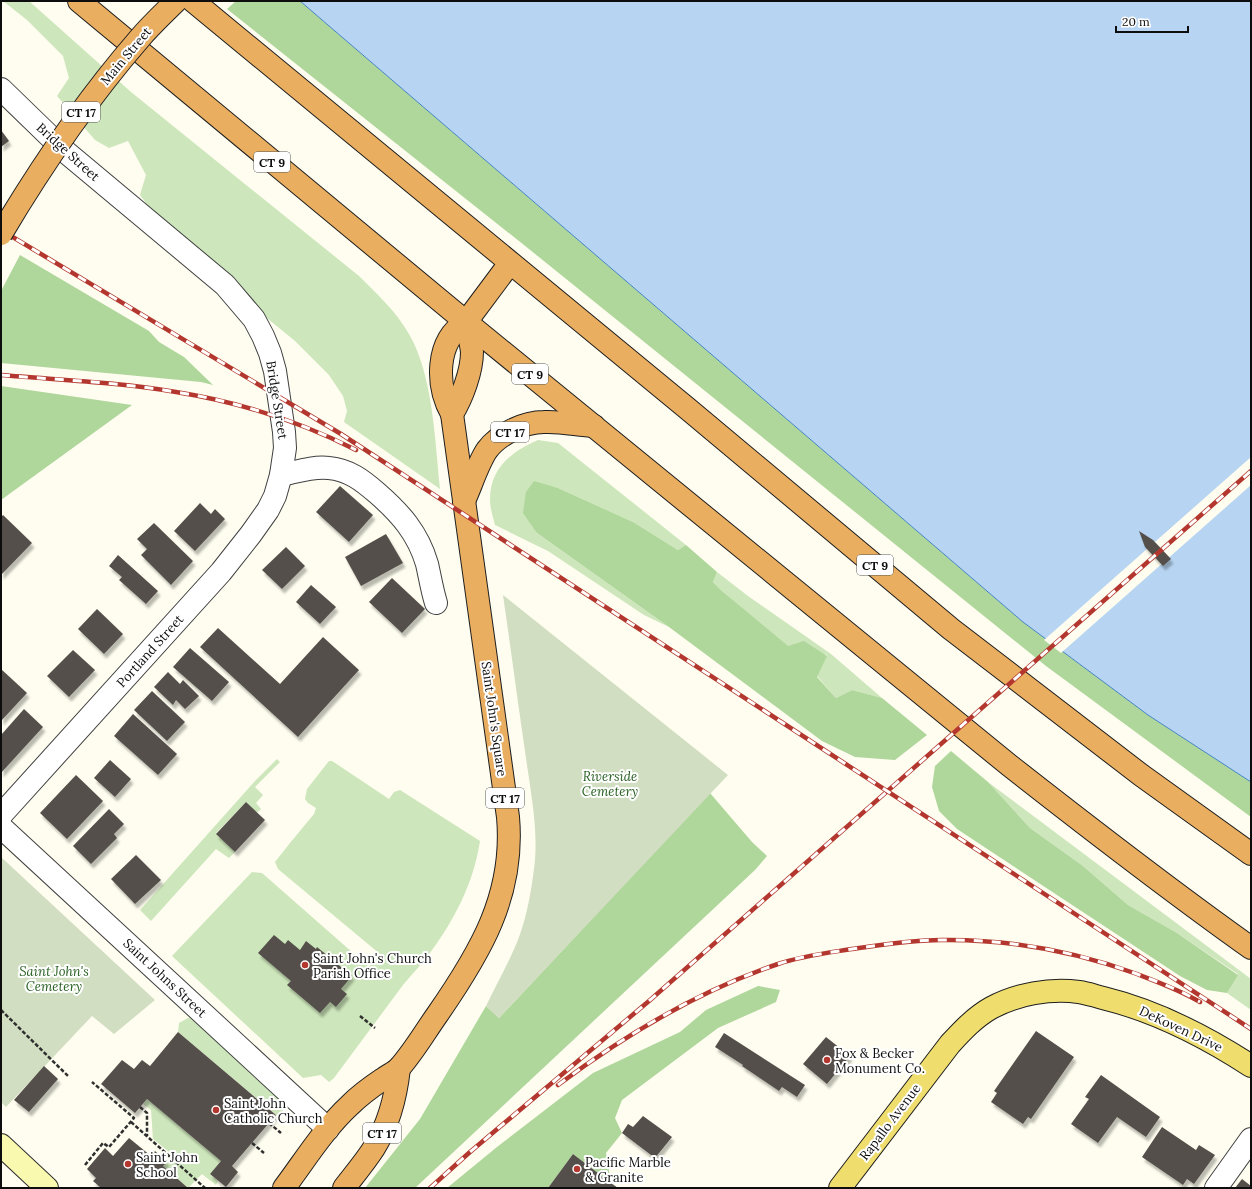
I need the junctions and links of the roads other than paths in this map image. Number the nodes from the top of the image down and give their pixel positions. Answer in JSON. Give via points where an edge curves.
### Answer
{"nodes":[{"id":1,"x":79,"y":1,"type":"edge"},
{"id":2,"x":176,"y":1,"type":"edge"},
{"id":3,"x":193,"y":1,"type":"edge"},
{"id":4,"x":1,"y":89,"type":"edge"},
{"id":5,"x":1,"y":234,"type":"edge"},
{"id":6,"x":510,"y":263,"type":"junction"},
{"id":7,"x":466,"y":322,"type":"junction"},
{"id":8,"x":452,"y":414,"type":"junction"},
{"id":9,"x":594,"y":426,"type":"junction"},
{"id":10,"x":281,"y":475,"type":"junction"},
{"id":11,"x":464,"y":501,"type":"junction"},
{"id":12,"x":436,"y":603,"type":"dead end"},
{"id":13,"x":1,"y":815,"type":"edge"},
{"id":14,"x":1,"y":827,"type":"edge"},
{"id":15,"x":1251,"y":854,"type":"edge"},
{"id":16,"x":1251,"y":948,"type":"edge"},
{"id":17,"x":1014,"y":998,"type":"joint"},
{"id":18,"x":1251,"y":1066,"type":"edge"},
{"id":19,"x":399,"y":1068,"type":"junction"},
{"id":20,"x":328,"y":1129,"type":"junction"},
{"id":21,"x":1251,"y":1139,"type":"edge"},
{"id":22,"x":1,"y":1145,"type":"edge"},
{"id":23,"x":48,"y":1188,"type":"edge"},
{"id":24,"x":284,"y":1188,"type":"edge"},
{"id":25,"x":344,"y":1188,"type":"edge"},
{"id":26,"x":840,"y":1188,"type":"edge"},
{"id":27,"x":1216,"y":1188,"type":"edge"}],
"edges":[{"from":1,"to":7,"type":"highway","number":"CT 9"},
{"from":2,"to":5,"type":"highway","name":"Main Street","number":"CT 17","bridge":true,"via":[[141,37],[95,92],[44,164]]},
{"from":3,"to":6,"type":"highway","number":"CT 9"},
{"from":4,"to":10,"type":"street","name":"Bridge Street","via":[[67,153],[225,285],[254,319],[270,354],[276,378],[285,448]]},
{"from":6,"to":7,"type":"highway","name":"Saint John's Square","number":"CT 17"},
{"from":6,"to":15,"type":"highway","number":"CT 9","via":[[951,629],[1141,775]]},
{"from":7,"to":8,"type":"highway","via":[[471,360],[460,400]]},
{"from":7,"to":8,"type":"highway","name":"Saint John's Square","number":"CT 17","via":[[452,335],[441,364],[442,390]]},
{"from":7,"to":9,"type":"highway","number":"CT 9"},
{"from":8,"to":11,"type":"highway","name":"Saint John's Square","number":"CT 17"},
{"from":9,"to":11,"type":"highway","number":"CT 17","via":[[532,423],[507,434],[488,450]]},
{"from":9,"to":16,"type":"highway","number":"CT 9","via":[[1009,765]]},
{"from":10,"to":12,"type":"street","via":[[328,468],[349,472],[362,480],[408,524],[426,563]]},
{"from":10,"to":13,"type":"street","name":"Portland Street","via":[[268,510],[221,572]]},
{"from":11,"to":19,"type":"highway","name":"Saint John's Square","number":"CT 17","via":[[508,817],[509,854],[501,894],[489,930],[452,993]]},
{"from":14,"to":20,"type":"street","name":"Saint Johns Street"},
{"from":17,"to":18,"type":"main road","name":"DeKoven Drive","via":[[1043,992],[1079,992],[1116,1001],[1154,1013],[1228,1050]]},
{"from":17,"to":26,"type":"main road","name":"Rapallo Avenue","via":[[990,1008],[950,1044]]},
{"from":19,"to":20,"type":"highway","name":"Saint John's Square","number":"CT 17","via":[[355,1100]]},
{"from":19,"to":25,"type":"highway","name":"Saint John's Square","number":"CT 17","via":[[394,1098],[382,1133]]},
{"from":20,"to":24,"type":"highway","name":"Saint John's Square","number":"CT 17"},
{"from":21,"to":27,"type":"street"},
{"from":22,"to":23,"type":"street"}]}
